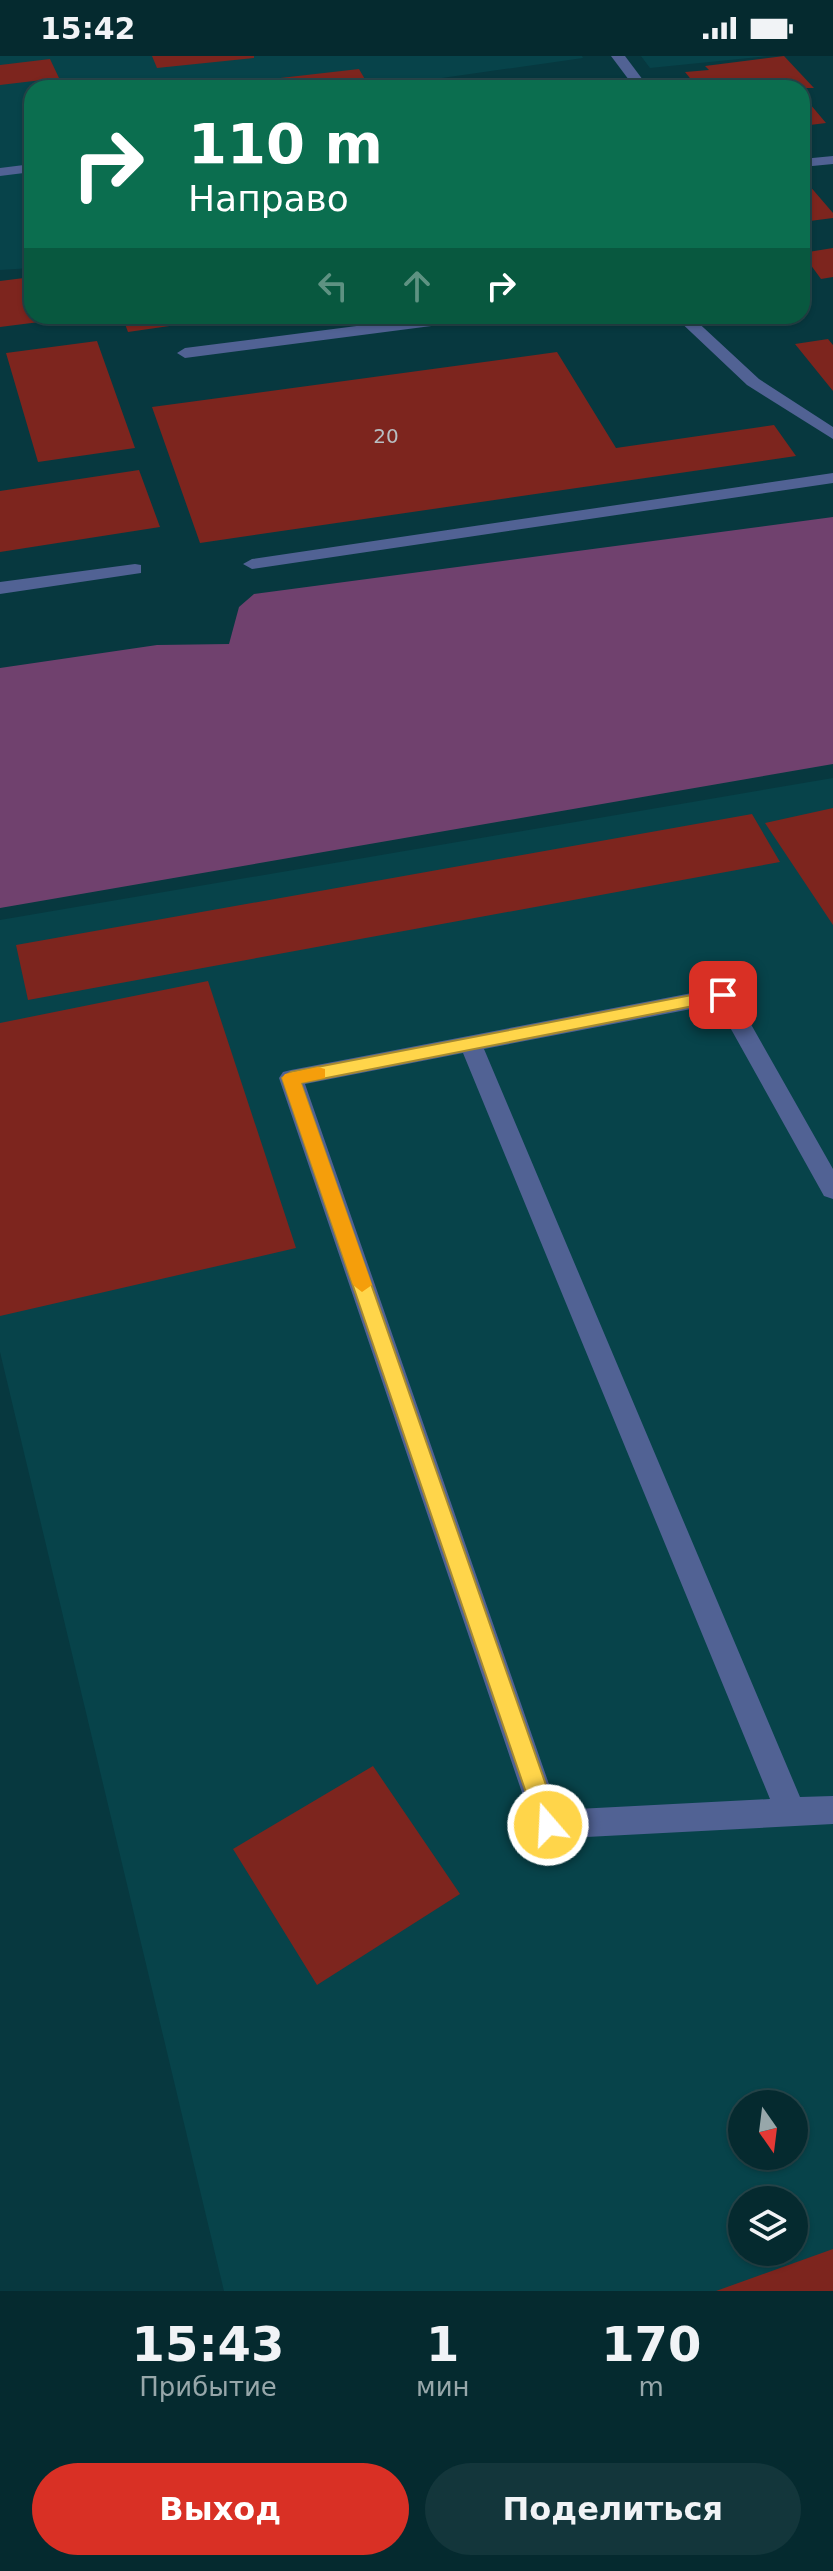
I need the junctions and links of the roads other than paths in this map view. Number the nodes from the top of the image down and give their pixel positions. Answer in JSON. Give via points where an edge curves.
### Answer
{"nodes":[{"id":1,"x":618,"y":56,"type":"edge"},
{"id":2,"x":636,"y":80,"type":"edge"},
{"id":3,"x":833,"y":160,"type":"edge"},
{"id":4,"x":810,"y":162,"type":"edge"},
{"id":5,"x":24,"y":169,"type":"edge"},
{"id":6,"x":0,"y":172,"type":"edge"},
{"id":7,"x":408,"y":324,"type":"edge"},
{"id":8,"x":691,"y":324,"type":"edge"},
{"id":9,"x":185,"y":353,"type":"dead end"},
{"id":10,"x":833,"y":434,"type":"edge"},
{"id":11,"x":833,"y":478,"type":"edge"},
{"id":12,"x":252,"y":564,"type":"dead end"},
{"id":13,"x":135,"y":569,"type":"dead end"},
{"id":14,"x":0,"y":588,"type":"edge"},
{"id":15,"x":471,"y":1044,"type":"junction"},
{"id":16,"x":833,"y":1190,"type":"edge"},
{"id":17,"x":833,"y":1810,"type":"edge"},
{"id":18,"x":791,"y":1813,"type":"junction"}],
"edges":[{"from":1,"to":2,"type":"lane"},
{"from":3,"to":4,"type":"lane"},
{"from":5,"to":6,"type":"lane"},
{"from":7,"to":9,"type":"lane"},
{"from":8,"to":10,"type":"lane","via":[[753,382]]},
{"from":11,"to":12,"type":"lane"},
{"from":13,"to":14,"type":"lane"},
{"from":15,"to":16,"type":"lane","via":[[723,995]]},
{"from":15,"to":18,"type":"lane"},
{"from":15,"to":18,"type":"lane","via":[[291,1078],[548,1825]]},
{"from":17,"to":18,"type":"lane"}]}
